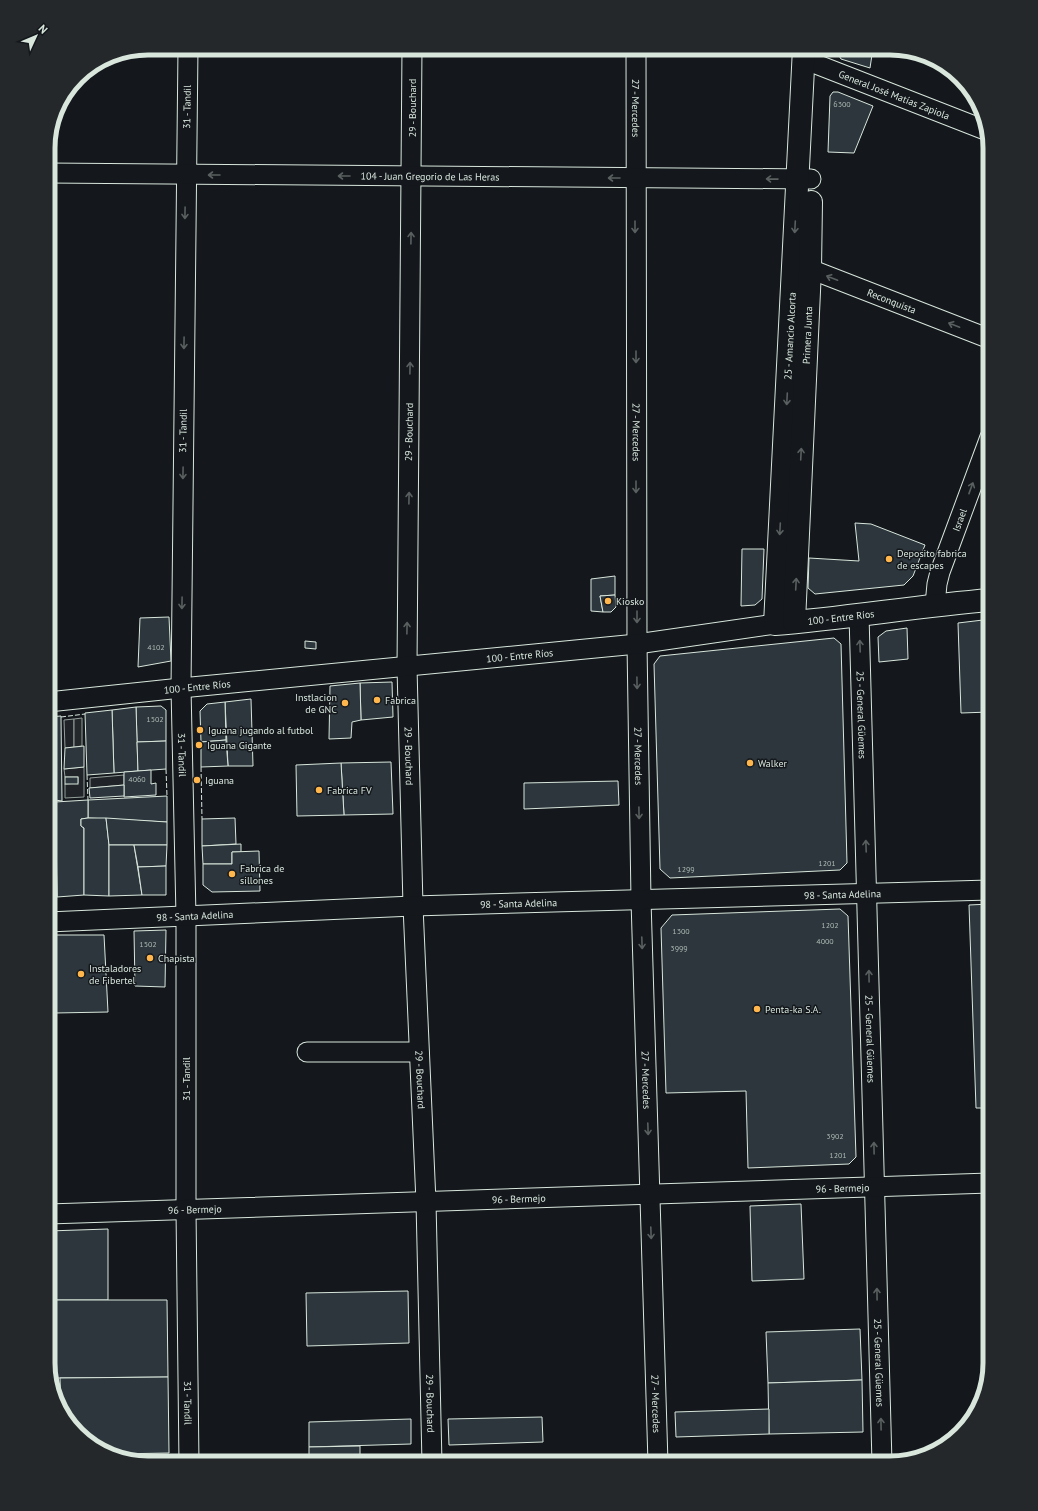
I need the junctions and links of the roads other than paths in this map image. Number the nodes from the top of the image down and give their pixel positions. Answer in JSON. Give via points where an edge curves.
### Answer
{"nodes":[{"id":1,"x":188,"y":55,"type":"edge"},
{"id":2,"x":412,"y":55,"type":"edge"},
{"id":3,"x":636,"y":55,"type":"edge"},
{"id":4,"x":810,"y":55,"type":"edge"},
{"id":5,"x":981,"y":128,"type":"edge"},
{"id":6,"x":55,"y":173,"type":"edge"},
{"id":7,"x":186,"y":174,"type":"junction"},
{"id":8,"x":412,"y":176,"type":"junction"},
{"id":9,"x":635,"y":178,"type":"junction"},
{"id":10,"x":804,"y":179,"type":"junction"},
{"id":11,"x":801,"y":268,"type":"junction"},
{"id":12,"x":983,"y":336,"type":"edge"},
{"id":13,"x":983,"y":456,"type":"edge"},
{"id":14,"x":983,"y":601,"type":"edge"},
{"id":15,"x":935,"y":605,"type":"junction"},
{"id":16,"x":859,"y":615,"type":"junction"},
{"id":17,"x":784,"y":623,"type":"junction"},
{"id":18,"x":637,"y":644,"type":"junction"},
{"id":19,"x":407,"y":667,"type":"junction"},
{"id":20,"x":181,"y":688,"type":"junction"},
{"id":21,"x":55,"y":701,"type":"edge"},
{"id":22,"x":983,"y":890,"type":"edge"},
{"id":23,"x":867,"y":894,"type":"junction"},
{"id":24,"x":641,"y":900,"type":"junction"},
{"id":25,"x":412,"y":906,"type":"junction"},
{"id":26,"x":186,"y":916,"type":"junction"},
{"id":27,"x":55,"y":922,"type":"edge"},
{"id":28,"x":307,"y":1052,"type":"dead end"},
{"id":29,"x":419,"y":1052,"type":"junction"},
{"id":30,"x":983,"y":1183,"type":"edge"},
{"id":31,"x":875,"y":1187,"type":"junction"},
{"id":32,"x":650,"y":1194,"type":"junction"},
{"id":33,"x":426,"y":1202,"type":"junction"},
{"id":34,"x":186,"y":1210,"type":"junction"},
{"id":35,"x":55,"y":1214,"type":"edge"},
{"id":36,"x":189,"y":1456,"type":"edge"},
{"id":37,"x":432,"y":1456,"type":"edge"},
{"id":38,"x":658,"y":1456,"type":"edge"},
{"id":39,"x":882,"y":1456,"type":"edge"}],
"edges":[{"from":1,"to":7,"type":"street","name":"31 - Tandil"},
{"from":2,"to":8,"type":"street","name":"29 - Bouchard"},
{"from":3,"to":9,"type":"street","name":"27 - Mercedes"},
{"from":4,"to":5,"type":"street","name":"General José Matías Zapiola"},
{"from":4,"to":10,"type":"main road","name":"Primera Junta"},
{"from":6,"to":7,"type":"street","name":"104 - Juan Gregorio de Las Heras"},
{"from":8,"to":7,"type":"street","name":"104 - Juan Gregorio de Las Heras","one_way":true},
{"from":7,"to":20,"type":"street","name":"31 - Tandil","one_way":true},
{"from":9,"to":8,"type":"street","name":"104 - Juan Gregorio de Las Heras","one_way":true},
{"from":19,"to":8,"type":"street","name":"29 - Bouchard","one_way":true},
{"from":10,"to":9,"type":"street","name":"104 - Juan Gregorio de Las Heras","one_way":true},
{"from":9,"to":18,"type":"street","name":"27 - Mercedes","one_way":true},
{"from":10,"to":11,"type":"main road","name":"Primera Junta"},
{"from":12,"to":11,"type":"street","name":"Reconquista","one_way":true},
{"from":11,"to":17,"type":"main road","name":"Primera Junta"},
{"from":15,"to":13,"type":"street","name":"Israel","one_way":true,"via":[[940,572]]},
{"from":14,"to":15,"type":"main road","name":"100 - Entre Ríos"},
{"from":15,"to":16,"type":"main road","name":"100 - Entre Ríos"},
{"from":16,"to":17,"type":"main road","name":"100 - Entre Ríos"},
{"from":23,"to":16,"type":"street","name":"25 - General Güemes","one_way":true},
{"from":17,"to":18,"type":"street","name":"100 - Entre Ríos"},
{"from":18,"to":19,"type":"street","name":"100 - Entre Ríos"},
{"from":18,"to":24,"type":"street","name":"27 - Mercedes","one_way":true},
{"from":19,"to":20,"type":"street","name":"100 - Entre Ríos"},
{"from":19,"to":25,"type":"street","name":"29 - Bouchard"},
{"from":20,"to":21,"type":"street","name":"100 - Entre Ríos"},
{"from":20,"to":26,"type":"street","name":"31 - Tandil"},
{"from":22,"to":23,"type":"street","name":"98 - Santa Adelina"},
{"from":23,"to":24,"type":"street","name":"98 - Santa Adelina"},
{"from":31,"to":23,"type":"street","name":"25 - General Güemes","one_way":true},
{"from":24,"to":25,"type":"street","name":"98 - Santa Adelina"},
{"from":24,"to":32,"type":"street","name":"27 - Mercedes","one_way":true},
{"from":25,"to":26,"type":"street","name":"98 - Santa Adelina"},
{"from":25,"to":29,"type":"street","name":"29 - Bouchard"},
{"from":26,"to":27,"type":"street","name":"98 - Santa Adelina"},
{"from":26,"to":34,"type":"street","name":"31 - Tandil"},
{"from":28,"to":29,"type":"street"},
{"from":29,"to":33,"type":"street","name":"29 - Bouchard"},
{"from":30,"to":31,"type":"street","name":"96 - Bermejo"},
{"from":31,"to":32,"type":"street","name":"96 - Bermejo"},
{"from":39,"to":31,"type":"street","name":"25 - General Güemes","one_way":true},
{"from":32,"to":33,"type":"street","name":"96 - Bermejo"},
{"from":32,"to":38,"type":"street","name":"27 - Mercedes","one_way":true},
{"from":33,"to":34,"type":"street","name":"96 - Bermejo"},
{"from":33,"to":37,"type":"street","name":"29 - Bouchard"},
{"from":34,"to":35,"type":"street","name":"96 - Bermejo"},
{"from":34,"to":36,"type":"street","name":"31 - Tandil"}]}
